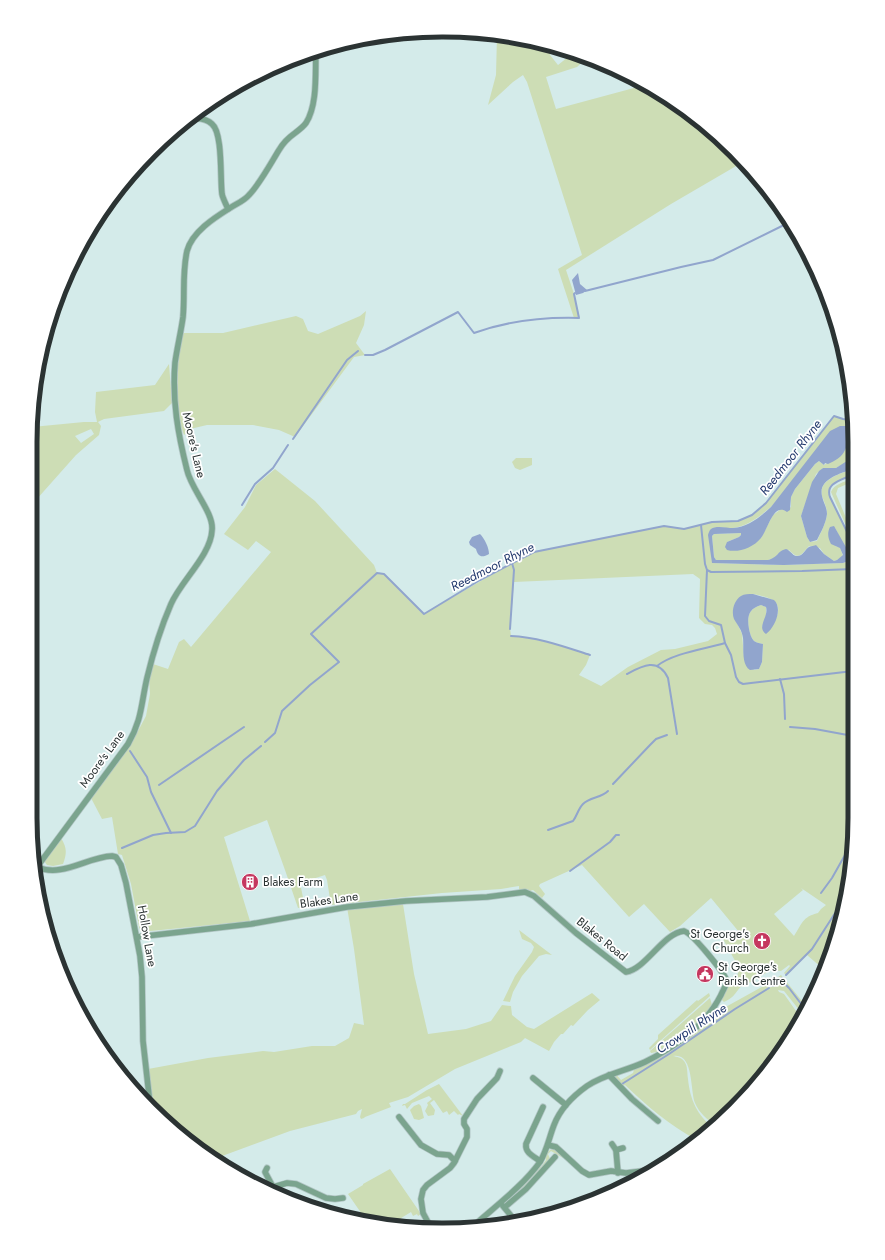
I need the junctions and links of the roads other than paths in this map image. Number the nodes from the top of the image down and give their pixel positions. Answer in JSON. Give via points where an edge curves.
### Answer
{"nodes":[{"id":1,"x":316,"y":58,"type":"edge"},
{"id":2,"x":199,"y":119,"type":"edge"},
{"id":3,"x":228,"y":209,"type":"junction"},
{"id":4,"x":40,"y":864,"type":"edge"},
{"id":5,"x":40,"y":868,"type":"edge"},
{"id":6,"x":525,"y":892,"type":"joint"},
{"id":7,"x":137,"y":937,"type":"junction"},
{"id":8,"x":500,"y":1071,"type":"dead end"},
{"id":9,"x":609,"y":1075,"type":"junction"},
{"id":10,"x":533,"y":1078,"type":"dead end"},
{"id":11,"x":149,"y":1097,"type":"edge"},
{"id":12,"x":566,"y":1105,"type":"junction"},
{"id":13,"x":543,"y":1107,"type":"dead end"},
{"id":14,"x":399,"y":1117,"type":"dead end"},
{"id":15,"x":658,"y":1121,"type":"dead end"},
{"id":16,"x":612,"y":1144,"type":"dead end"},
{"id":17,"x":548,"y":1145,"type":"junction"},
{"id":18,"x":623,"y":1148,"type":"dead end"},
{"id":19,"x":616,"y":1150,"type":"junction"},
{"id":20,"x":555,"y":1156,"type":"dead end"},
{"id":21,"x":540,"y":1161,"type":"junction"},
{"id":22,"x":455,"y":1162,"type":"junction"},
{"id":23,"x":267,"y":1168,"type":"dead end"},
{"id":24,"x":642,"y":1171,"type":"edge"},
{"id":25,"x":618,"y":1172,"type":"junction"},
{"id":26,"x":269,"y":1184,"type":"edge"},
{"id":27,"x":276,"y":1187,"type":"edge"},
{"id":28,"x":343,"y":1198,"type":"dead end"},
{"id":29,"x":500,"y":1202,"type":"junction"},
{"id":30,"x":505,"y":1207,"type":"junction"},
{"id":31,"x":512,"y":1217,"type":"edge"},
{"id":32,"x":479,"y":1221,"type":"edge"},
{"id":33,"x":428,"y":1222,"type":"edge"}],
"edges":[{"from":1,"to":3,"type":"street","name":"Moore's Lane","via":[[313,104],[306,123],[283,144],[249,196]]},
{"from":2,"to":3,"type":"street","via":[[214,124],[219,140],[222,194]]},
{"from":3,"to":4,"type":"street","name":"Moore's Lane","via":[[195,236],[187,251],[183,283],[183,318],[174,381],[175,411],[185,462],[191,483],[211,518],[211,539],[169,610],[147,678],[135,732]]},
{"from":5,"to":7,"type":"street","name":"Hollow Lane","via":[[63,869],[107,856],[116,857],[126,883]]},
{"from":6,"to":7,"type":"street","name":"Blakes Lane","via":[[347,907],[251,924]]},
{"from":6,"to":9,"type":"street","name":"Blakes Road","via":[[534,896],[626,972],[635,969],[674,934],[681,931],[687,932],[706,952],[727,981],[715,1006],[697,1026],[646,1062]]},
{"from":7,"to":11,"type":"street","name":"Hollow Lane","via":[[141,963],[143,1041]]},
{"from":8,"to":22,"type":"street","via":[[464,1119],[467,1137]]},
{"from":9,"to":12,"type":"street","via":[[587,1086]]},
{"from":9,"to":15,"type":"street"},
{"from":10,"to":12,"type":"street"},
{"from":12,"to":17,"type":"street","via":[[554,1124]]},
{"from":13,"to":21,"type":"street","via":[[526,1144],[529,1153]]},
{"from":14,"to":22,"type":"street","via":[[421,1145],[437,1154],[449,1154]]},
{"from":16,"to":19,"type":"street"},
{"from":17,"to":21,"type":"street"},
{"from":17,"to":25,"type":"street","via":[[556,1147],[589,1175]]},
{"from":18,"to":19,"type":"street"},
{"from":19,"to":25,"type":"street"},
{"from":20,"to":30,"type":"street","via":[[526,1189]]},
{"from":21,"to":29,"type":"street","via":[[521,1184]]},
{"from":22,"to":33,"type":"street","via":[[422,1192],[423,1213]]},
{"from":23,"to":26,"type":"street","via":[[265,1175]]},
{"from":24,"to":25,"type":"street"},
{"from":27,"to":28,"type":"street","via":[[287,1183],[296,1184],[326,1198]]},
{"from":29,"to":30,"type":"street"},
{"from":29,"to":32,"type":"street"},
{"from":30,"to":31,"type":"street"}]}
